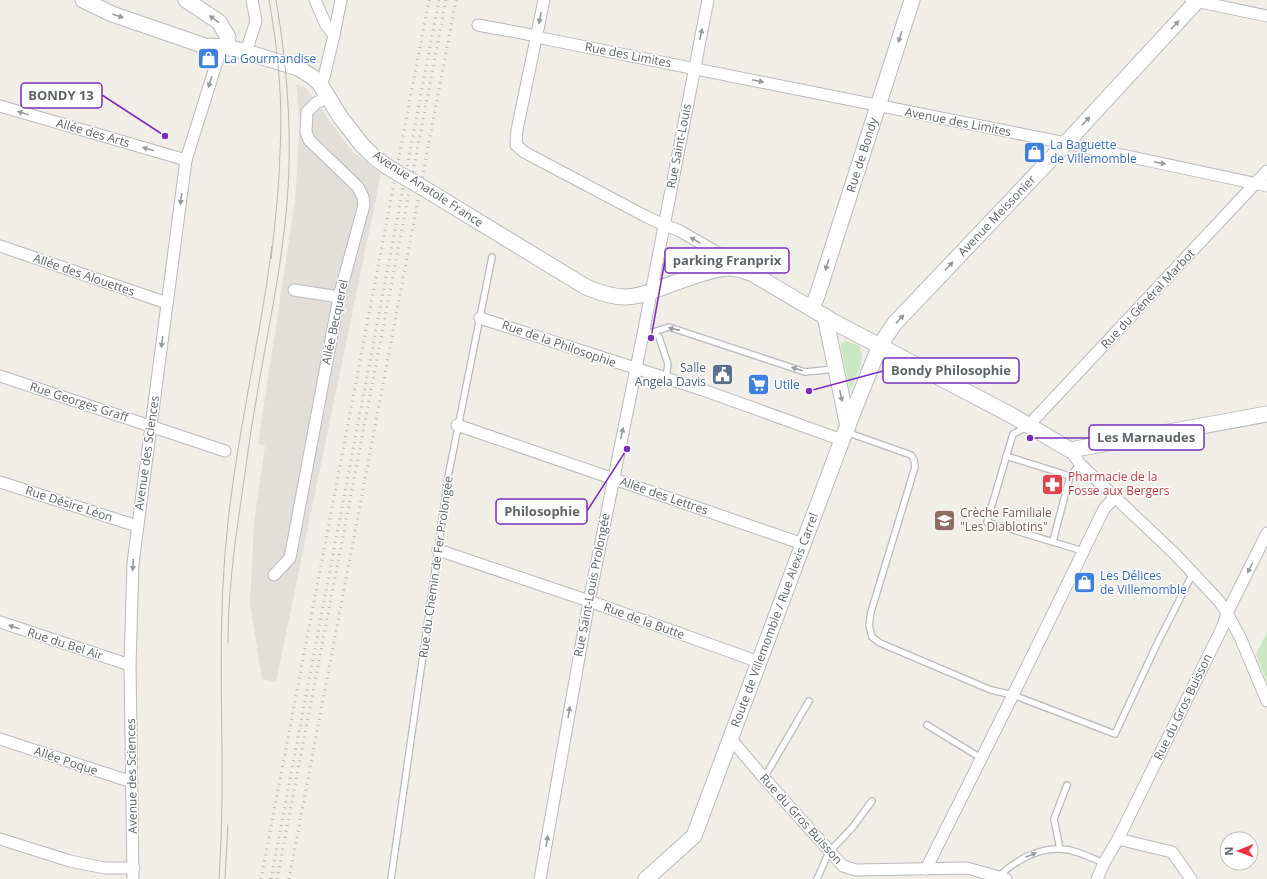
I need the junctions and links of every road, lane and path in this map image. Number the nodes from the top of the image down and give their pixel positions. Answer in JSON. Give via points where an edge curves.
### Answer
{"nodes":[{"id":1,"x":83,"y":0,"type":"edge"},
{"id":2,"x":186,"y":0,"type":"edge"},
{"id":3,"x":252,"y":0,"type":"edge"},
{"id":4,"x":316,"y":0,"type":"edge"},
{"id":5,"x":341,"y":0,"type":"edge"},
{"id":6,"x":544,"y":0,"type":"edge"},
{"id":7,"x":708,"y":0,"type":"edge"},
{"id":8,"x":912,"y":0,"type":"edge"},
{"id":9,"x":1195,"y":0,"type":"edge"},
{"id":10,"x":1267,"y":16,"type":"edge"},
{"id":11,"x":478,"y":25,"type":"dead end"},
{"id":12,"x":334,"y":35,"type":"junction"},
{"id":13,"x":536,"y":37,"type":"junction"},
{"id":14,"x":226,"y":47,"type":"junction"},
{"id":15,"x":246,"y":52,"type":"junction"},
{"id":16,"x":694,"y":68,"type":"junction"},
{"id":17,"x":720,"y":73,"type":"joint"},
{"id":18,"x":324,"y":91,"type":"junction"},
{"id":19,"x":0,"y":106,"type":"edge"},
{"id":20,"x":877,"y":106,"type":"junction"},
{"id":21,"x":1066,"y":143,"type":"junction"},
{"id":22,"x":186,"y":160,"type":"junction"},
{"id":23,"x":1267,"y":171,"type":"edge"},
{"id":24,"x":1256,"y":183,"type":"junction"},
{"id":25,"x":1267,"y":186,"type":"edge"},
{"id":26,"x":664,"y":225,"type":"junction"},
{"id":27,"x":0,"y":246,"type":"edge"},
{"id":28,"x":492,"y":257,"type":"dead end"},
{"id":29,"x":753,"y":274,"type":"junction"},
{"id":30,"x":294,"y":290,"type":"dead end"},
{"id":31,"x":651,"y":292,"type":"junction"},
{"id":32,"x":338,"y":297,"type":"junction"},
{"id":33,"x":167,"y":303,"type":"junction"},
{"id":34,"x":812,"y":309,"type":"junction"},
{"id":35,"x":825,"y":316,"type":"junction"},
{"id":36,"x":480,"y":318,"type":"junction"},
{"id":37,"x":648,"y":331,"type":"junction"},
{"id":38,"x":880,"y":345,"type":"junction"},
{"id":39,"x":635,"y":369,"type":"junction"},
{"id":40,"x":836,"y":369,"type":"junction"},
{"id":41,"x":0,"y":376,"type":"edge"},
{"id":42,"x":666,"y":378,"type":"junction"},
{"id":43,"x":1267,"y":414,"type":"edge"},
{"id":44,"x":152,"y":426,"type":"junction"},
{"id":45,"x":457,"y":426,"type":"junction"},
{"id":46,"x":1028,"y":426,"type":"junction"},
{"id":47,"x":845,"y":433,"type":"junction"},
{"id":48,"x":1070,"y":450,"type":"junction"},
{"id":49,"x":225,"y":451,"type":"dead end"},
{"id":50,"x":1006,"y":456,"type":"junction"},
{"id":51,"x":1080,"y":464,"type":"junction"},
{"id":52,"x":1070,"y":476,"type":"junction"},
{"id":53,"x":613,"y":478,"type":"junction"},
{"id":54,"x":0,"y":482,"type":"edge"},
{"id":55,"x":1116,"y":496,"type":"junction"},
{"id":56,"x":137,"y":526,"type":"junction"},
{"id":57,"x":1267,"y":533,"type":"edge"},
{"id":58,"x":1053,"y":541,"type":"junction"},
{"id":59,"x":803,"y":544,"type":"junction"},
{"id":60,"x":438,"y":550,"type":"junction"},
{"id":61,"x":1083,"y":551,"type":"junction"},
{"id":62,"x":1193,"y":573,"type":"junction"},
{"id":63,"x":274,"y":574,"type":"dead end"},
{"id":64,"x":588,"y":601,"type":"junction"},
{"id":65,"x":1227,"y":613,"type":"junction"},
{"id":66,"x":0,"y":622,"type":"edge"},
{"id":67,"x":759,"y":662,"type":"junction"},
{"id":68,"x":130,"y":665,"type":"junction"},
{"id":69,"x":1013,"y":695,"type":"junction"},
{"id":70,"x":809,"y":701,"type":"dead end"},
{"id":71,"x":1267,"y":701,"type":"edge"},
{"id":72,"x":927,"y":725,"type":"dead end"},
{"id":73,"x":730,"y":738,"type":"junction"},
{"id":74,"x":0,"y":739,"type":"edge"},
{"id":75,"x":981,"y":758,"type":"junction"},
{"id":76,"x":764,"y":778,"type":"junction"},
{"id":77,"x":132,"y":782,"type":"junction"},
{"id":78,"x":1067,"y":786,"type":"dead end"},
{"id":79,"x":872,"y":801,"type":"dead end"},
{"id":80,"x":0,"y":839,"type":"edge"},
{"id":81,"x":1118,"y":840,"type":"junction"},
{"id":82,"x":1060,"y":849,"type":"junction"},
{"id":83,"x":829,"y":852,"type":"junction"},
{"id":84,"x":1104,"y":863,"type":"junction"},
{"id":85,"x":926,"y":869,"type":"junction"},
{"id":86,"x":134,"y":874,"type":"edge"},
{"id":87,"x":998,"y":878,"type":"edge"},
{"id":88,"x":391,"y":879,"type":"edge"},
{"id":89,"x":540,"y":879,"type":"edge"},
{"id":90,"x":646,"y":879,"type":"edge"},
{"id":91,"x":817,"y":879,"type":"edge"},
{"id":92,"x":1097,"y":879,"type":"edge"},
{"id":93,"x":1191,"y":879,"type":"edge"}],
"edges":[{"from":1,"to":14,"type":"street","name":"Avenue Anatole France","one_way":true,"via":[[112,14],[205,46]]},
{"from":14,"to":2,"type":"street","one_way":true,"via":[[228,37],[219,22]]},
{"from":3,"to":15,"type":"street","via":[[256,21]]},
{"from":4,"to":12,"type":"street","via":[[326,25]]},
{"from":5,"to":12,"type":"street"},
{"from":6,"to":13,"type":"street","one_way":true},
{"from":16,"to":7,"type":"street","name":"Rue Saint-Louis","one_way":true},
{"from":8,"to":20,"type":"street","name":"Rue de Bondy","one_way":true},
{"from":9,"to":10,"type":"street"},
{"from":21,"to":9,"type":"street","name":"Avenue Meissonier","one_way":true},
{"from":11,"to":13,"type":"street"},
{"from":12,"to":18,"type":"street","via":[[324,77]]},
{"from":13,"to":16,"type":"street","name":"Rue des Limites"},
{"from":13,"to":26,"type":"street","name":"Avenue Anatole France","via":[[516,145],[524,152]]},
{"from":14,"to":15,"type":"street","name":"Avenue Anatole France"},
{"from":14,"to":22,"type":"street","name":"Avenue des Sciences","one_way":true,"via":[[218,55]]},
{"from":15,"to":18,"type":"street","name":"Avenue Anatole France","via":[[298,68],[310,75]]},
{"from":16,"to":17,"type":"street","name":"Rue des Limites"},
{"from":16,"to":26,"type":"street","name":"Rue Saint-Louis"},
{"from":17,"to":20,"type":"street","name":"Avenue des Limites","one_way":true},
{"from":18,"to":31,"type":"street","name":"Avenue Anatole France","bridge":true,"via":[[362,145],[386,166],[586,287],[625,297]]},
{"from":18,"to":32,"type":"street","name":"Allée Becquerel","via":[[307,112],[306,132],[309,140],[358,186],[364,205]]},
{"from":22,"to":19,"type":"street","name":"Allée des Arts","one_way":true},
{"from":20,"to":21,"type":"street","name":"Avenue des Limites"},
{"from":20,"to":34,"type":"street","name":"Rue de Bondy","one_way":true},
{"from":21,"to":24,"type":"street","name":"Avenue des Limites","one_way":true},
{"from":38,"to":21,"type":"street","name":"Avenue Meissonier","one_way":true,"via":[[896,323]]},
{"from":22,"to":33,"type":"street","name":"Avenue des Sciences","one_way":true},
{"from":23,"to":24,"type":"street","name":"Rue du Général Marbot"},
{"from":24,"to":25,"type":"street","name":"Avenue des Limites"},
{"from":24,"to":46,"type":"street","name":"Rue du Général Marbot"},
{"from":29,"to":26,"type":"street","name":"Avenue Anatole France","one_way":true,"via":[[678,230]]},
{"from":26,"to":31,"type":"street","name":"Rue Saint-Louis"},
{"from":27,"to":33,"type":"street","name":"Allée des Alouettes"},
{"from":28,"to":36,"type":"lane","name":"Rue du Chemin de Fer Prolongée"},
{"from":29,"to":31,"type":"street","name":"Avenue Anatole France","via":[[728,268]]},
{"from":29,"to":34,"type":"street","name":"Avenue Anatole France"},
{"from":30,"to":32,"type":"street"},
{"from":31,"to":37,"type":"street","name":"Rue Saint-Louis Prolongée"},
{"from":32,"to":63,"type":"street","name":"Allée Becquerel","via":[[290,558]]},
{"from":33,"to":44,"type":"street","name":"Avenue des Sciences","one_way":true},
{"from":34,"to":35,"type":"street","name":"Avenue Anatole France"},
{"from":35,"to":38,"type":"street","name":"Avenue Anatole France"},
{"from":35,"to":40,"type":"street"},
{"from":36,"to":39,"type":"street","name":"Rue de la Philosophie"},
{"from":36,"to":45,"type":"lane","name":"Rue du Chemin de Fer Prolongée"},
{"from":37,"to":39,"type":"street","name":"Rue Saint-Louis Prolongée"},
{"from":40,"to":37,"type":"lane","one_way":true,"via":[[805,372],[669,327]]},
{"from":37,"to":42,"type":"lane","via":[[659,337],[668,364]]},
{"from":38,"to":46,"type":"street","name":"Avenue Anatole France"},
{"from":38,"to":47,"type":"street","name":"Route de Villemomble / Rue Alexis Carrel"},
{"from":39,"to":42,"type":"street","name":"Rue de la Philosophie"},
{"from":53,"to":39,"type":"street","name":"Rue Saint-Louis Prolongée","one_way":true},
{"from":40,"to":47,"type":"street","one_way":true},
{"from":41,"to":44,"type":"street","name":"Rue Georges Graff"},
{"from":42,"to":47,"type":"street","name":"Rue de la Philosophie"},
{"from":43,"to":48,"type":"street"},
{"from":44,"to":49,"type":"street","name":"Rue Georges Graff"},
{"from":44,"to":56,"type":"street","name":"Avenue des Sciences"},
{"from":45,"to":53,"type":"street","name":"Allée des Lettres"},
{"from":45,"to":60,"type":"lane","name":"Rue du Chemin de Fer Prolongée"},
{"from":46,"to":48,"type":"street","name":"Avenue Anatole France"},
{"from":46,"to":50,"type":"lane","via":[[1013,434]]},
{"from":47,"to":59,"type":"street","name":"Route de Villemomble / Rue Alexis Carrel"},
{"from":47,"to":69,"type":"lane","via":[[911,455],[915,467],[871,612],[869,625],[872,637],[880,643],[991,690]]},
{"from":48,"to":51,"type":"street"},
{"from":50,"to":52,"type":"lane"},
{"from":50,"to":58,"type":"lane","via":[[986,522]]},
{"from":51,"to":52,"type":"lane"},
{"from":51,"to":55,"type":"street"},
{"from":52,"to":58,"type":"lane"},
{"from":53,"to":59,"type":"street","name":"Allée des Lettres"},
{"from":53,"to":64,"type":"street","name":"Rue Saint-Louis Prolongée"},
{"from":54,"to":56,"type":"street","name":"Rue Désire Léon"},
{"from":55,"to":61,"type":"street","via":[[1104,509]]},
{"from":55,"to":62,"type":"street"},
{"from":56,"to":68,"type":"street","name":"Avenue des Sciences","one_way":true,"via":[[133,563]]},
{"from":57,"to":65,"type":"street","name":"Rue du Gros Buisson","one_way":true},
{"from":58,"to":61,"type":"lane"},
{"from":59,"to":67,"type":"street","name":"Route de Villemomble / Rue Alexis Carrel"},
{"from":60,"to":64,"type":"street","name":"Rue de la Butte"},
{"from":60,"to":88,"type":"lane","name":"Rue du Chemin de Fer Prolongée"},
{"from":61,"to":69,"type":"street"},
{"from":62,"to":65,"type":"street","via":[[1219,600]]},
{"from":62,"to":69,"type":"lane","via":[[1115,734]]},
{"from":64,"to":67,"type":"street","name":"Rue de la Butte"},
{"from":89,"to":64,"type":"street","name":"Rue Saint-Louis Prolongée","one_way":true},
{"from":65,"to":71,"type":"street"},
{"from":65,"to":81,"type":"street","name":"Rue du Gros Buisson","via":[[1223,626]]},
{"from":68,"to":66,"type":"street","name":"Rue du Bel Air","one_way":true},
{"from":67,"to":73,"type":"street","name":"Route de Villemomble / Rue Alexis Carrel"},
{"from":68,"to":77,"type":"street","name":"Avenue des Sciences"},
{"from":69,"to":75,"type":"street"},
{"from":70,"to":76,"type":"lane"},
{"from":72,"to":75,"type":"lane"},
{"from":73,"to":76,"type":"street","name":"Rue du Gros Buisson"},
{"from":73,"to":90,"type":"street","name":"Route de Villemomble / Rue Alexis Carrel","via":[[694,836]]},
{"from":74,"to":77,"type":"street","name":"Allée Poque"},
{"from":75,"to":85,"type":"street"},
{"from":76,"to":83,"type":"street","name":"Rue du Gros Buisson"},
{"from":77,"to":86,"type":"street","name":"Avenue des Sciences"},
{"from":78,"to":82,"type":"lane","via":[[1054,819]]},
{"from":79,"to":83,"type":"lane","via":[[852,828]]},
{"from":80,"to":86,"type":"street","via":[[70,861]]},
{"from":81,"to":84,"type":"street","name":"Rue du Gros Buisson"},
{"from":81,"to":93,"type":"street","via":[[1172,852]]},
{"from":82,"to":84,"type":"lane"},
{"from":87,"to":82,"type":"lane","one_way":true,"via":[[1008,868],[1030,855]]},
{"from":83,"to":85,"type":"street","name":"Rue du Gros Buisson","via":[[843,866],[856,870]]},
{"from":83,"to":91,"type":"lane"},
{"from":84,"to":92,"type":"street","name":"Rue du Gros Buisson"},
{"from":85,"to":87,"type":"street","name":"Rue du Gros Buisson","via":[[967,868]]}]}
